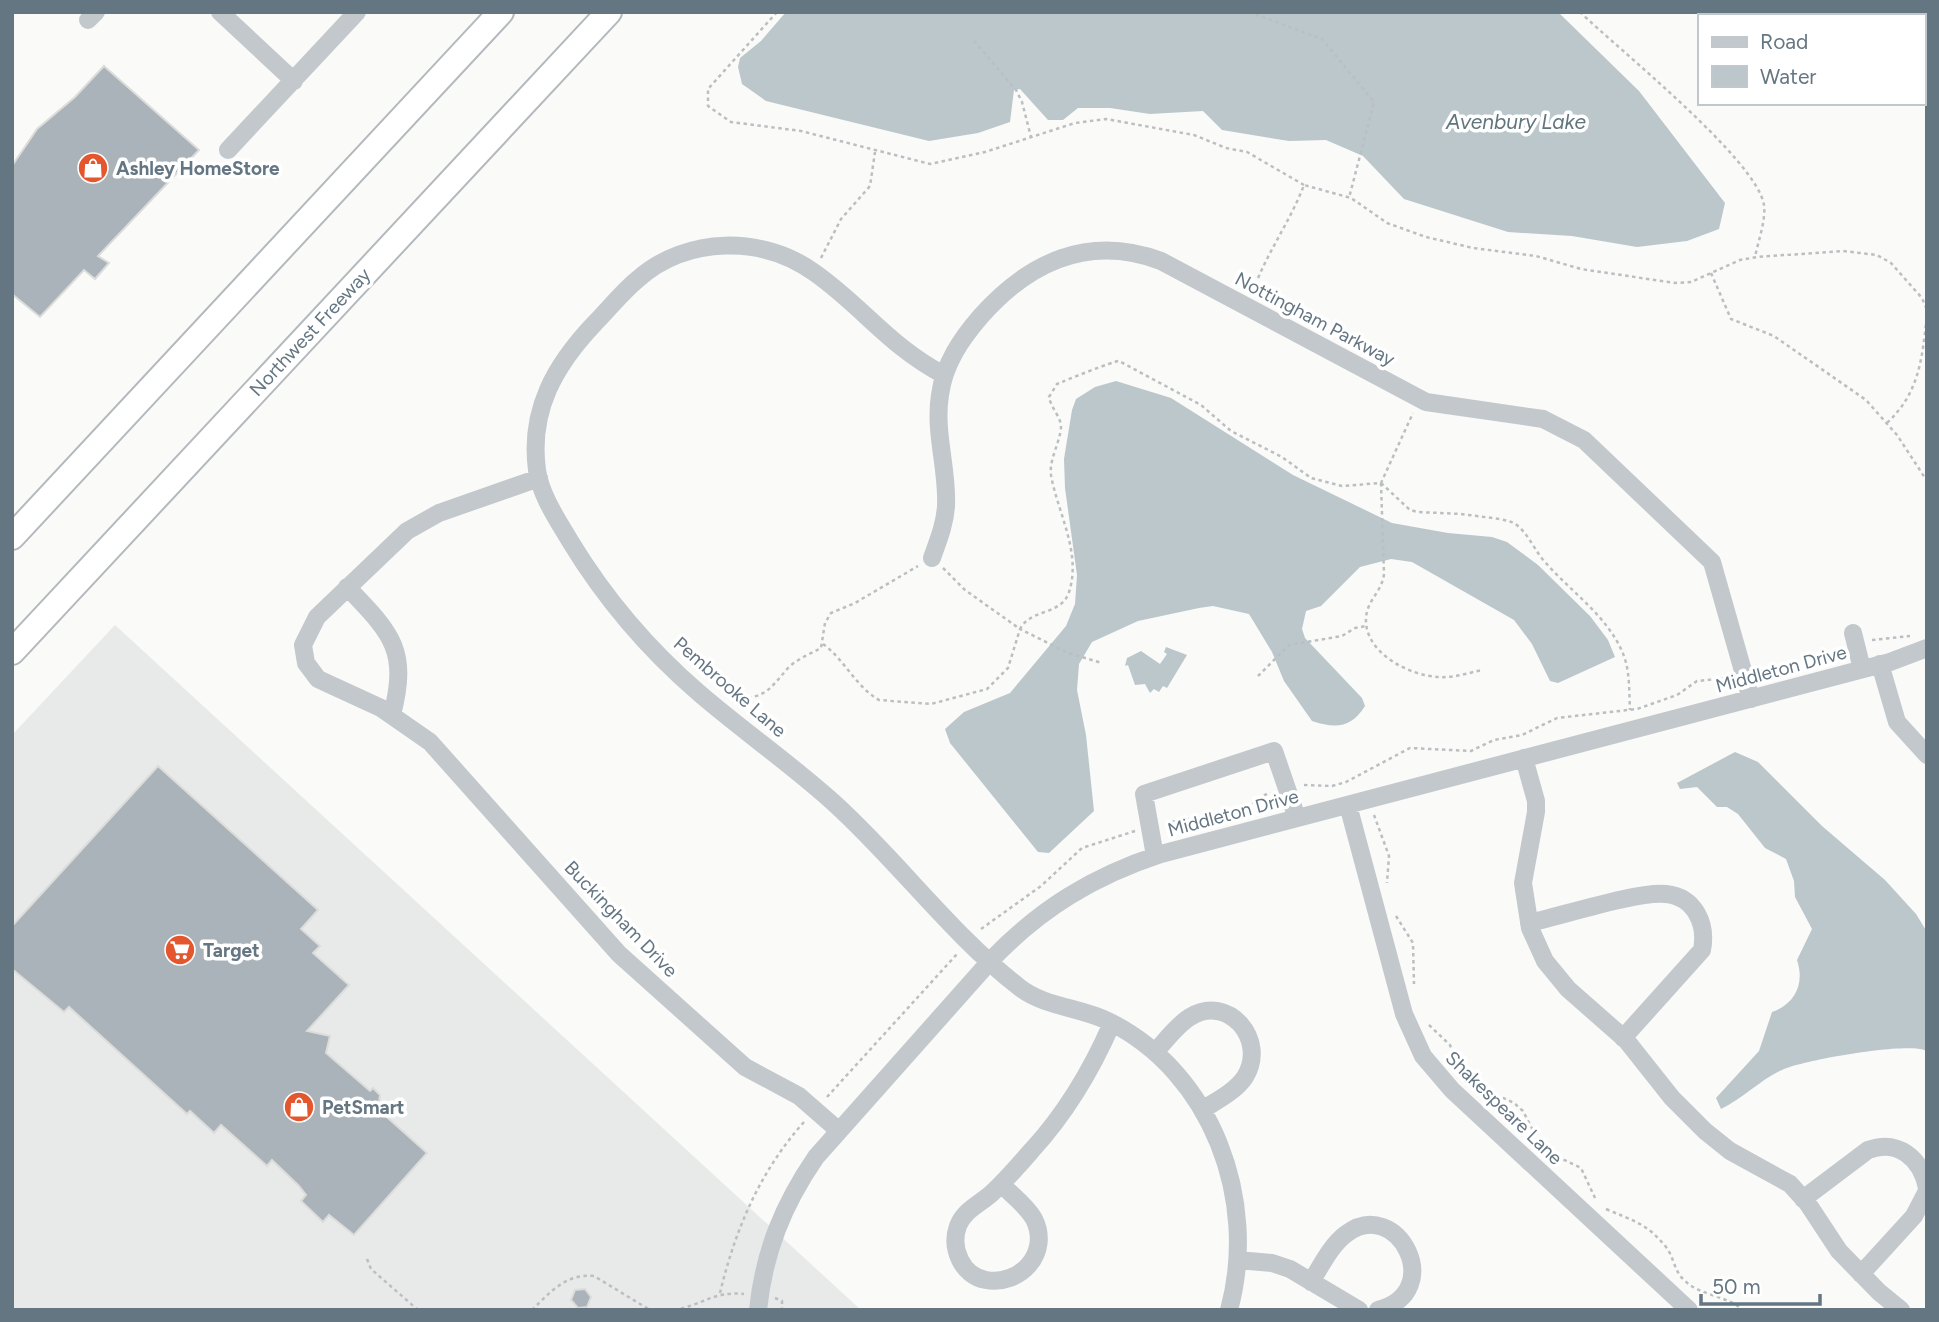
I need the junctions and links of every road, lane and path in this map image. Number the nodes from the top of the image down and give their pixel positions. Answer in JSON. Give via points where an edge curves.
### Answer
{"nodes":[{"id":1,"x":220,"y":12,"type":"edge"},
{"id":2,"x":357,"y":12,"type":"edge"},
{"id":3,"x":501,"y":12,"type":"edge"},
{"id":4,"x":609,"y":12,"type":"edge"},
{"id":5,"x":777,"y":12,"type":"edge"},
{"id":6,"x":1249,"y":12,"type":"edge"},
{"id":7,"x":1580,"y":12,"type":"edge"},
{"id":8,"x":974,"y":41,"type":"dead end"},
{"id":9,"x":294,"y":81,"type":"junction"},
{"id":10,"x":1031,"y":137,"type":"junction"},
{"id":11,"x":229,"y":150,"type":"dead end"},
{"id":12,"x":875,"y":152,"type":"junction"},
{"id":13,"x":1304,"y":185,"type":"junction"},
{"id":14,"x":1349,"y":198,"type":"junction"},
{"id":15,"x":1755,"y":257,"type":"junction"},
{"id":16,"x":812,"y":270,"type":"junction"},
{"id":17,"x":1711,"y":273,"type":"junction"},
{"id":18,"x":1247,"y":307,"type":"junction"},
{"id":19,"x":1927,"y":310,"type":"edge"},
{"id":20,"x":1927,"y":315,"type":"edge"},
{"id":21,"x":944,"y":375,"type":"junction"},
{"id":22,"x":1418,"y":399,"type":"junction"},
{"id":23,"x":1887,"y":423,"type":"junction"},
{"id":24,"x":539,"y":478,"type":"junction"},
{"id":25,"x":1927,"y":481,"type":"edge"},
{"id":26,"x":1381,"y":483,"type":"junction"},
{"id":27,"x":12,"y":537,"type":"edge"},
{"id":28,"x":932,"y":558,"type":"junction"},
{"id":29,"x":347,"y":587,"type":"junction"},
{"id":30,"x":1366,"y":626,"type":"junction"},
{"id":31,"x":1020,"y":629,"type":"junction"},
{"id":32,"x":1913,"y":635,"type":"dead end"},
{"id":33,"x":1854,"y":638,"type":"junction"},
{"id":34,"x":822,"y":644,"type":"junction"},
{"id":35,"x":1927,"y":648,"type":"edge"},
{"id":36,"x":12,"y":652,"type":"edge"},
{"id":37,"x":1102,"y":663,"type":"dead end"},
{"id":38,"x":1880,"y":664,"type":"junction"},
{"id":39,"x":1862,"y":669,"type":"junction"},
{"id":40,"x":1482,"y":670,"type":"dead end"},
{"id":41,"x":1745,"y":674,"type":"junction"},
{"id":42,"x":1258,"y":676,"type":"dead end"},
{"id":43,"x":1751,"y":699,"type":"junction"},
{"id":44,"x":716,"y":707,"type":"junction"},
{"id":45,"x":1630,"y":710,"type":"junction"},
{"id":46,"x":392,"y":715,"type":"junction"},
{"id":47,"x":1927,"y":755,"type":"edge"},
{"id":48,"x":1524,"y":758,"type":"junction"},
{"id":49,"x":1286,"y":787,"type":"junction"},
{"id":50,"x":1368,"y":800,"type":"junction"},
{"id":51,"x":1348,"y":805,"type":"junction"},
{"id":52,"x":1238,"y":818,"type":"dead end"},
{"id":53,"x":1297,"y":818,"type":"junction"},
{"id":54,"x":1228,"y":819,"type":"dead end"},
{"id":55,"x":1150,"y":827,"type":"junction"},
{"id":56,"x":1155,"y":856,"type":"junction"},
{"id":57,"x":1386,"y":887,"type":"dead end"},
{"id":58,"x":1391,"y":908,"type":"dead end"},
{"id":59,"x":1529,"y":923,"type":"junction"},
{"id":60,"x":969,"y":941,"type":"junction"},
{"id":61,"x":990,"y":960,"type":"junction"},
{"id":62,"x":1414,"y":988,"type":"dead end"},
{"id":63,"x":1112,"y":1023,"type":"junction"},
{"id":64,"x":1427,"y":1024,"type":"dead end"},
{"id":65,"x":1623,"y":1038,"type":"junction"},
{"id":66,"x":1156,"y":1051,"type":"junction"},
{"id":67,"x":1462,"y":1076,"type":"dead end"},
{"id":68,"x":1468,"y":1082,"type":"dead end"},
{"id":69,"x":816,"y":1109,"type":"junction"},
{"id":70,"x":1202,"y":1110,"type":"junction"},
{"id":71,"x":838,"y":1130,"type":"junction"},
{"id":72,"x":1001,"y":1185,"type":"junction"},
{"id":73,"x":1927,"y":1189,"type":"edge"},
{"id":74,"x":1803,"y":1199,"type":"junction"},
{"id":75,"x":368,"y":1259,"type":"dead end"},
{"id":76,"x":1238,"y":1259,"type":"junction"},
{"id":77,"x":1860,"y":1274,"type":"junction"},
{"id":78,"x":1311,"y":1282,"type":"junction"},
{"id":79,"x":720,"y":1293,"type":"junction"},
{"id":80,"x":759,"y":1303,"type":"edge"},
{"id":81,"x":418,"y":1310,"type":"edge"},
{"id":82,"x":531,"y":1310,"type":"edge"},
{"id":83,"x":650,"y":1310,"type":"edge"},
{"id":84,"x":674,"y":1310,"type":"edge"},
{"id":85,"x":1229,"y":1310,"type":"edge"},
{"id":86,"x":1359,"y":1310,"type":"edge"},
{"id":87,"x":1378,"y":1310,"type":"edge"},
{"id":88,"x":1689,"y":1310,"type":"edge"},
{"id":89,"x":1743,"y":1310,"type":"edge"},
{"id":90,"x":1901,"y":1310,"type":"edge"}],
"edges":[{"from":1,"to":9,"type":"street"},
{"from":2,"to":9,"type":"street"},
{"from":3,"to":27,"type":"highway"},
{"from":4,"to":36,"type":"highway","name":"Northwest Freeway"},
{"from":5,"to":12,"type":"path","via":[[714,79],[706,97],[708,106],[731,122],[801,131]]},
{"from":6,"to":14,"type":"path","via":[[1322,39],[1374,102]]},
{"from":7,"to":15,"type":"path","via":[[1751,175],[1764,206]]},
{"from":8,"to":10,"type":"path","via":[[1018,94]]},
{"from":9,"to":11,"type":"street"},
{"from":10,"to":12,"type":"path","via":[[942,163],[916,163]]},
{"from":10,"to":13,"type":"path","via":[[1094,119],[1116,120],[1194,135],[1247,152]]},
{"from":12,"to":16,"type":"path","via":[[870,186],[841,219]]},
{"from":13,"to":14,"type":"path"},
{"from":13,"to":18,"type":"path"},
{"from":14,"to":17,"type":"path","via":[[1387,223],[1455,244],[1675,284]]},
{"from":15,"to":17,"type":"path"},
{"from":15,"to":19,"type":"path","via":[[1843,251],[1877,255],[1891,263]]},
{"from":16,"to":21,"type":"street","name":"Pembrooke Lane","via":[[896,346]]},
{"from":16,"to":24,"type":"street","name":"Pembrooke Lane","via":[[769,250],[721,245],[684,253],[638,279],[581,338],[551,378],[536,434]]},
{"from":17,"to":23,"type":"path","via":[[1731,319],[1774,336],[1840,380]]},
{"from":18,"to":21,"type":"street","name":"Nottingham Parkway","via":[[1146,256],[1108,251],[1075,254],[1028,272],[998,297],[961,342]]},
{"from":18,"to":22,"type":"street","name":"Nottingham Parkway"},
{"from":20,"to":23,"type":"path","via":[[1919,379],[1911,396]]},
{"from":21,"to":28,"type":"street","name":"Nottingham Parkway","via":[[938,410],[946,508]]},
{"from":22,"to":26,"type":"path"},
{"from":22,"to":41,"type":"street","name":"Nottingham Parkway","via":[[1543,418],[1584,440],[1712,562]]},
{"from":23,"to":25,"type":"path"},
{"from":24,"to":29,"type":"street","name":"Buckingham Drive","via":[[472,499],[421,522]]},
{"from":24,"to":44,"type":"street","name":"Pembrooke Lane","via":[[556,517],[602,587],[655,650]]},
{"from":26,"to":30,"type":"path","via":[[1383,584],[1368,604]]},
{"from":26,"to":31,"type":"path","via":[[1342,486],[1311,478],[1231,431],[1201,405],[1113,361],[1057,384],[1049,397],[1061,423],[1051,470],[1064,518],[1071,581],[1058,607],[1034,614]]},
{"from":26,"to":45,"type":"path","via":[[1410,510],[1461,513],[1516,524],[1611,633],[1628,671]]},
{"from":28,"to":31,"type":"path","via":[[965,590]]},
{"from":28,"to":34,"type":"path","via":[[831,613]]},
{"from":29,"to":46,"type":"street","via":[[387,632],[395,648],[400,678]]},
{"from":29,"to":46,"type":"street","name":"Buckingham Drive","via":[[307,631],[303,645],[306,663],[318,679]]},
{"from":30,"to":40,"type":"path","via":[[1386,657],[1406,670],[1442,678]]},
{"from":30,"to":42,"type":"path","via":[[1333,639],[1289,645]]},
{"from":31,"to":34,"type":"path","via":[[1000,679],[976,694],[931,704],[879,700]]},
{"from":31,"to":37,"type":"path","via":[[1068,653]]},
{"from":32,"to":33,"type":"path"},
{"from":33,"to":39,"type":"street"},
{"from":33,"to":41,"type":"path","via":[[1800,668]]},
{"from":34,"to":44,"type":"path","via":[[789,668],[767,693],[731,699]]},
{"from":35,"to":38,"type":"street","name":"Middleton Drive"},
{"from":38,"to":39,"type":"street","name":"Middleton Drive"},
{"from":38,"to":47,"type":"street","via":[[1897,722]]},
{"from":39,"to":43,"type":"street","name":"Middleton Drive"},
{"from":41,"to":43,"type":"street","name":"Nottingham Parkway"},
{"from":41,"to":45,"type":"path","via":[[1697,681],[1677,695]]},
{"from":43,"to":48,"type":"street","name":"Middleton Drive"},
{"from":44,"to":60,"type":"street","name":"Pembrooke Lane","via":[[834,803]]},
{"from":45,"to":49,"type":"path","via":[[1557,718],[1471,751],[1410,748],[1346,782]]},
{"from":46,"to":69,"type":"street","name":"Buckingham Drive","via":[[440,752],[634,968],[745,1067]]},
{"from":48,"to":50,"type":"street","name":"Middleton Drive"},
{"from":48,"to":59,"type":"street","via":[[1536,801],[1523,883]]},
{"from":49,"to":52,"type":"path","via":[[1264,795]]},
{"from":49,"to":53,"type":"street"},
{"from":49,"to":55,"type":"street","via":[[1274,751],[1144,794]]},
{"from":50,"to":51,"type":"street","name":"Middleton Drive"},
{"from":50,"to":57,"type":"path","via":[[1389,856]]},
{"from":51,"to":53,"type":"street","name":"Middleton Drive"},
{"from":51,"to":88,"type":"street","name":"Shakespeare Lane","via":[[1404,1014],[1433,1072]]},
{"from":53,"to":56,"type":"street","name":"Middleton Drive"},
{"from":54,"to":55,"type":"path","via":[[1189,818]]},
{"from":55,"to":56,"type":"street"},
{"from":55,"to":60,"type":"path","via":[[1082,848]]},
{"from":56,"to":61,"type":"street","name":"Middleton Drive","via":[[1110,872],[1062,898]]},
{"from":58,"to":62,"type":"path","via":[[1413,943]]},
{"from":59,"to":65,"type":"street","via":[[1555,975]]},
{"from":59,"to":65,"type":"street","via":[[1654,894],[1676,896],[1690,904],[1702,928],[1702,950]]},
{"from":60,"to":61,"type":"street","name":"Pembrooke Lane"},
{"from":60,"to":69,"type":"path"},
{"from":61,"to":63,"type":"street","name":"Pembrooke Lane","via":[[1028,993]]},
{"from":61,"to":71,"type":"street","name":"Middleton Drive"},
{"from":63,"to":66,"type":"street","name":"Pembrooke Lane"},
{"from":63,"to":72,"type":"street","via":[[1056,1122]]},
{"from":64,"to":67,"type":"path","via":[[1450,1045]]},
{"from":65,"to":74,"type":"street","via":[[1672,1098],[1720,1143],[1782,1179]]},
{"from":66,"to":70,"type":"street"},
{"from":66,"to":70,"type":"street","via":[[1180,1025],[1202,1012],[1224,1013],[1245,1028],[1252,1051],[1245,1077]]},
{"from":68,"to":89,"type":"path","via":[[1514,1102],[1542,1150],[1581,1167],[1596,1200],[1608,1210],[1635,1218],[1667,1248],[1683,1280]]},
{"from":69,"to":71,"type":"street","name":"Buckingham Drive"},
{"from":69,"to":79,"type":"path","via":[[764,1174]]},
{"from":70,"to":76,"type":"street","via":[[1226,1160],[1238,1227]]},
{"from":71,"to":80,"type":"street","name":"Middleton Drive","via":[[783,1210],[768,1252]]},
{"from":72,"to":72,"type":"street","via":[[966,1213],[957,1229],[960,1259],[972,1275],[983,1280],[1020,1275],[1028,1269],[1037,1248],[1033,1218]]},
{"from":73,"to":74,"type":"street","via":[[1925,1177],[1910,1155],[1892,1146],[1877,1147]]},
{"from":73,"to":77,"type":"street","via":[[1913,1216]]},
{"from":74,"to":77,"type":"street"},
{"from":75,"to":81,"type":"path","via":[[372,1269]]},
{"from":76,"to":78,"type":"street","via":[[1272,1262]]},
{"from":76,"to":85,"type":"street"},
{"from":77,"to":90,"type":"street"},
{"from":78,"to":86,"type":"street"},
{"from":78,"to":87,"type":"street","via":[[1349,1232],[1370,1226],[1394,1232],[1409,1250],[1411,1280],[1396,1302]]},
{"from":79,"to":80,"type":"path"},
{"from":79,"to":84,"type":"path"},
{"from":82,"to":83,"type":"path","via":[[561,1283],[585,1275],[601,1279]]}]}
